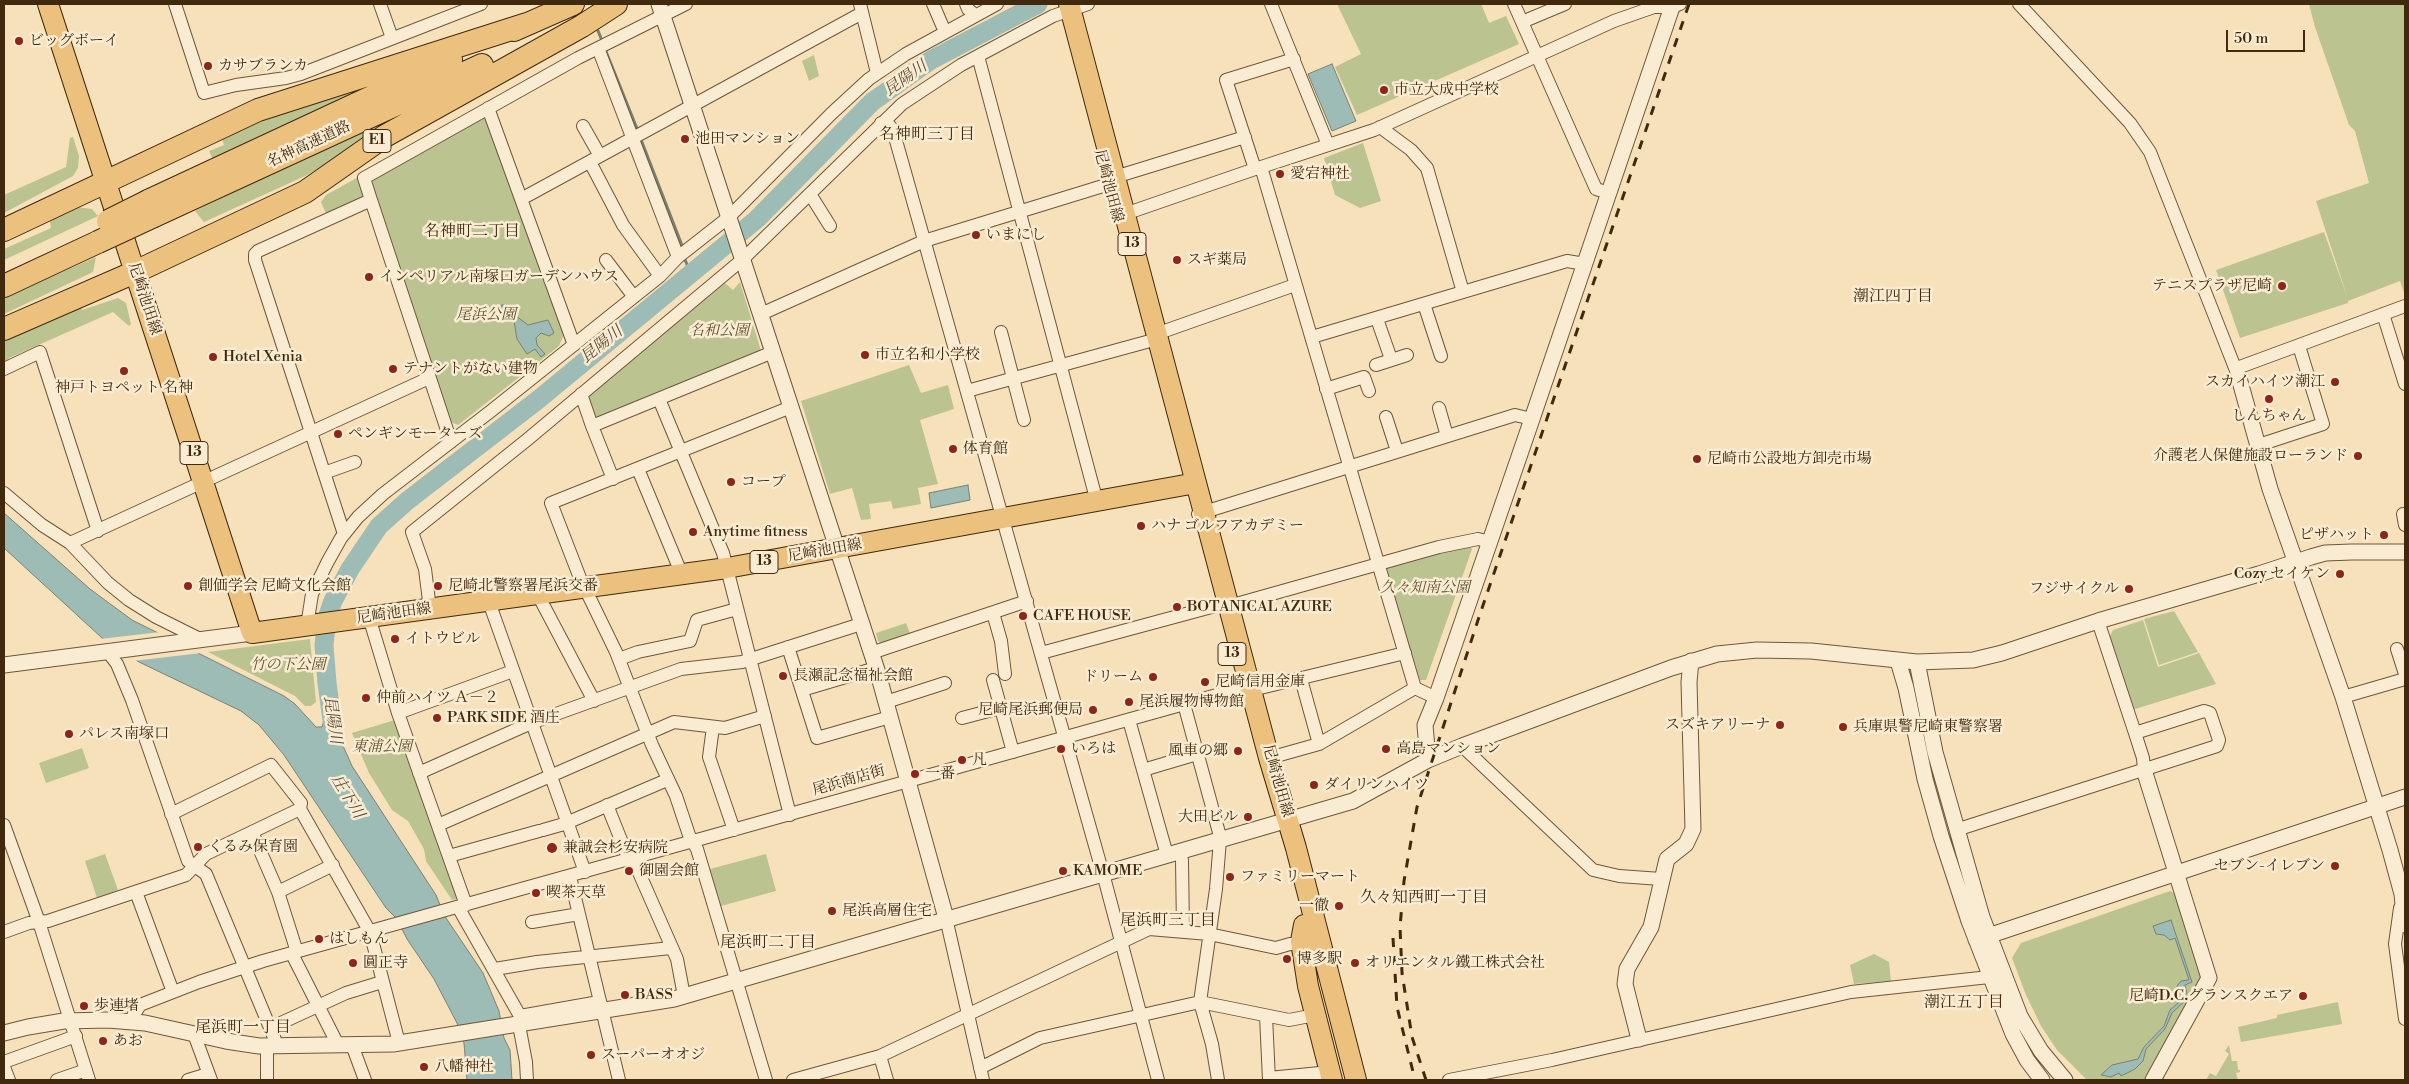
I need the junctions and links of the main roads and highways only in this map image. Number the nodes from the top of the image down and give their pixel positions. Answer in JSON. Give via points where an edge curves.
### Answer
{"nodes":[{"id":1,"x":48,"y":4,"type":"edge"},
{"id":2,"x":573,"y":4,"type":"edge"},
{"id":3,"x":615,"y":4,"type":"edge"},
{"id":4,"x":1069,"y":7,"type":"edge"},
{"id":5,"x":528,"y":24,"type":"junction"},
{"id":6,"x":107,"y":181,"type":"junction"},
{"id":7,"x":151,"y":209,"type":"junction"},
{"id":8,"x":4,"y":230,"type":"edge"},
{"id":9,"x":95,"y":235,"type":"junction"},
{"id":10,"x":4,"y":269,"type":"edge"},
{"id":11,"x":135,"y":272,"type":"junction"},
{"id":12,"x":4,"y":286,"type":"edge"},
{"id":13,"x":4,"y":329,"type":"edge"},
{"id":14,"x":1192,"y":483,"type":"junction"},
{"id":15,"x":1246,"y":689,"type":"junction"},
{"id":16,"x":1282,"y":823,"type":"junction"},
{"id":17,"x":1307,"y":930,"type":"junction"},
{"id":18,"x":1335,"y":1077,"type":"edge"},
{"id":19,"x":1356,"y":1080,"type":"edge"},
{"id":20,"x":1367,"y":1080,"type":"edge"}],
"edges":[{"from":1,"to":6,"type":"main road","name":"尼崎池田線","number":"13"},
{"from":2,"to":5,"type":"highway","name":"名神高速道路","number":"E1"},
{"from":3,"to":7,"type":"highway","name":"名神高速道路","number":"E1"},
{"from":3,"to":11,"type":"highway","number":"E1","via":[[582,26],[385,136],[305,192]]},
{"from":4,"to":14,"type":"main road","name":"尼崎池田線","number":"13"},
{"from":5,"to":6,"type":"highway","number":"E1","via":[[258,110]]},
{"from":5,"to":7,"type":"highway","name":"名神高速道路","number":"E1"},
{"from":6,"to":8,"type":"highway","number":"E1"},
{"from":6,"to":11,"type":"main road","name":"尼崎池田線","number":"13"},
{"from":7,"to":9,"type":"highway","name":"名神高速道路","number":"E1","bridge":true},
{"from":9,"to":10,"type":"highway","name":"名神高速道路","number":"E1"},
{"from":9,"to":12,"type":"highway","name":"名神高速道路","number":"E1"},
{"from":11,"to":13,"type":"highway","number":"E1"},
{"from":11,"to":14,"type":"main road","name":"尼崎池田線","number":"13","via":[[252,633],[727,568]]},
{"from":14,"to":15,"type":"main road","name":"尼崎池田線","number":"13"},
{"from":15,"to":16,"type":"main road","name":"尼崎池田線","number":"13"},
{"from":15,"to":16,"type":"main road","name":"尼崎池田線","number":"13","via":[[1269,758]]},
{"from":16,"to":17,"type":"main road","name":"尼崎池田線","number":"13"},
{"from":17,"to":18,"type":"main road","name":"尼崎池田線","number":"13"},
{"from":17,"to":18,"type":"main road","via":[[1315,1014]]},
{"from":17,"to":19,"type":"main road","name":"尼崎池田線","number":"13"},
{"from":17,"to":20,"type":"main road","via":[[1328,944]]}]}
